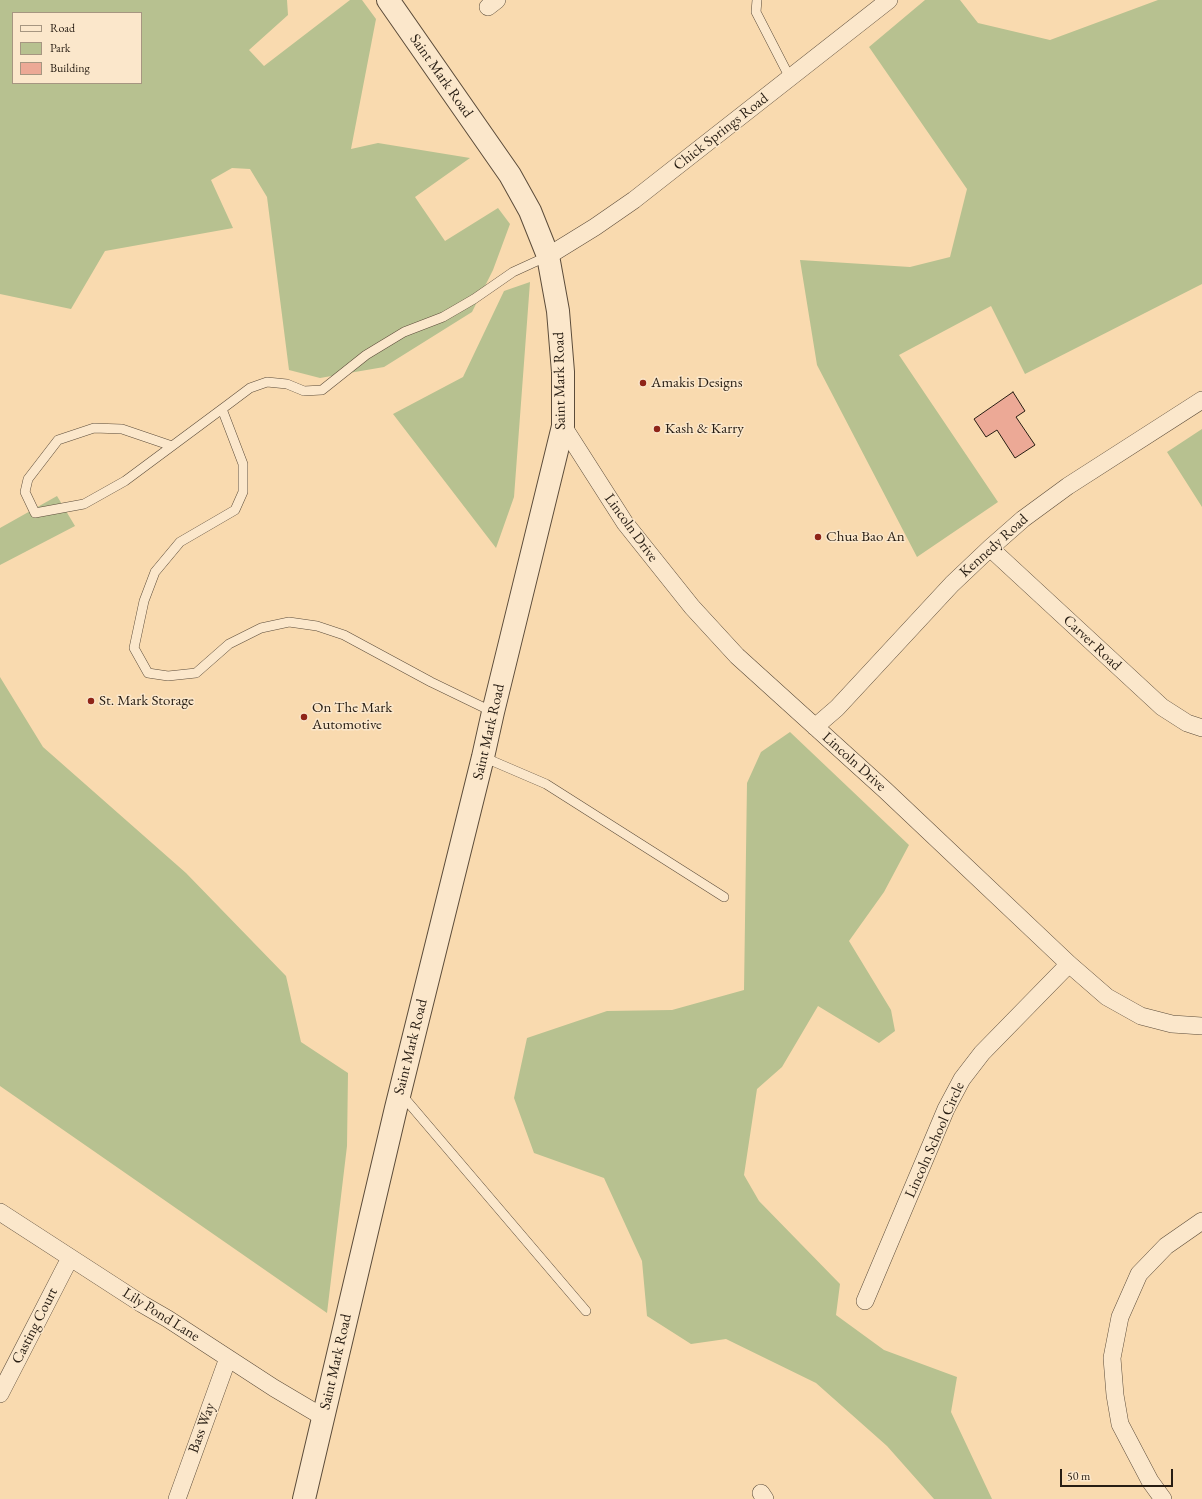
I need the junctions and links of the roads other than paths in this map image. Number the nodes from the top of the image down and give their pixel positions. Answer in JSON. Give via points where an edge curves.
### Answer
{"nodes":[{"id":1,"x":388,"y":0,"type":"edge"},
{"id":2,"x":757,"y":0,"type":"edge"},
{"id":3,"x":889,"y":0,"type":"edge"},
{"id":4,"x":790,"y":78,"type":"junction"},
{"id":5,"x":548,"y":256,"type":"junction"},
{"id":6,"x":1202,"y":400,"type":"edge"},
{"id":7,"x":222,"y":409,"type":"junction"},
{"id":8,"x":563,"y":426,"type":"junction"},
{"id":9,"x":172,"y":446,"type":"junction"},
{"id":10,"x":990,"y":548,"type":"junction"},
{"id":11,"x":493,"y":712,"type":"junction"},
{"id":12,"x":815,"y":727,"type":"junction"},
{"id":13,"x":1202,"y":728,"type":"edge"},
{"id":14,"x":483,"y":757,"type":"junction"},
{"id":15,"x":724,"y":898,"type":"dead end"},
{"id":16,"x":1069,"y":964,"type":"junction"},
{"id":17,"x":1202,"y":1026,"type":"edge"},
{"id":18,"x":400,"y":1093,"type":"junction"},
{"id":19,"x":0,"y":1212,"type":"edge"},
{"id":20,"x":1202,"y":1222,"type":"edge"},
{"id":21,"x":70,"y":1258,"type":"junction"},
{"id":22,"x":865,"y":1301,"type":"dead end"},
{"id":23,"x":586,"y":1311,"type":"dead end"},
{"id":24,"x":228,"y":1358,"type":"junction"},
{"id":25,"x":0,"y":1394,"type":"edge"},
{"id":26,"x":323,"y":1417,"type":"junction"},
{"id":27,"x":177,"y":1499,"type":"edge"},
{"id":28,"x":304,"y":1499,"type":"edge"},
{"id":29,"x":1162,"y":1499,"type":"edge"}],
"edges":[{"from":1,"to":5,"type":"street","name":"Saint Mark Road","via":[[510,175],[530,211]]},
{"from":2,"to":4,"type":"lane","via":[[756,12]]},
{"from":3,"to":4,"type":"street","name":"Chick Springs Road"},
{"from":4,"to":5,"type":"street","name":"Chick Springs Road","via":[[634,200]]},
{"from":5,"to":7,"type":"lane","via":[[513,272],[474,299],[442,316],[404,332],[366,355],[322,390],[304,391],[287,384],[267,382],[250,388]]},
{"from":5,"to":8,"type":"street","name":"Saint Mark Road","via":[[561,340]]},
{"from":6,"to":10,"type":"street","name":"Kennedy Road","via":[[1068,486],[1023,519]]},
{"from":7,"to":9,"type":"lane"},
{"from":7,"to":11,"type":"lane","via":[[243,464],[243,492],[235,510],[180,542],[155,572],[144,601],[134,648],[148,673],[168,676],[196,673],[229,644],[261,628],[289,622],[317,626],[344,635]]},
{"from":8,"to":11,"type":"street","name":"Saint Mark Road"},
{"from":8,"to":12,"type":"street","name":"Lincoln Drive","via":[[625,523],[692,607],[736,656]]},
{"from":9,"to":9,"type":"lane","via":[[124,481],[84,504],[35,513],[26,492],[28,479],[58,440],[94,428],[122,429]]},
{"from":10,"to":12,"type":"street","name":"Kennedy Road","via":[[952,584],[836,708]]},
{"from":10,"to":13,"type":"street","name":"Carver Road","via":[[1162,707],[1187,723]]},
{"from":11,"to":14,"type":"street","name":"Saint Mark Road"},
{"from":12,"to":16,"type":"street","name":"Lincoln Drive"},
{"from":14,"to":15,"type":"lane","via":[[546,784]]},
{"from":14,"to":18,"type":"street","name":"Saint Mark Road"},
{"from":16,"to":17,"type":"street","name":"Lincoln Drive","via":[[1107,997],[1134,1013],[1172,1024]]},
{"from":16,"to":22,"type":"street","name":"Lincoln School Circle","via":[[982,1053],[962,1079],[946,1109]]},
{"from":18,"to":23,"type":"lane"},
{"from":18,"to":26,"type":"street","name":"Saint Mark Road"},
{"from":19,"to":21,"type":"street","name":"Lily Pond Lane"},
{"from":20,"to":29,"type":"street","via":[[1166,1246],[1140,1274],[1120,1317],[1112,1358],[1120,1424]]},
{"from":21,"to":24,"type":"street","name":"Lily Pond Lane"},
{"from":21,"to":25,"type":"street","name":"Casting Court"},
{"from":24,"to":26,"type":"street","name":"Lily Pond Lane"},
{"from":24,"to":27,"type":"street","name":"Bass Way"},
{"from":26,"to":28,"type":"street","name":"Saint Mark Road"}]}
